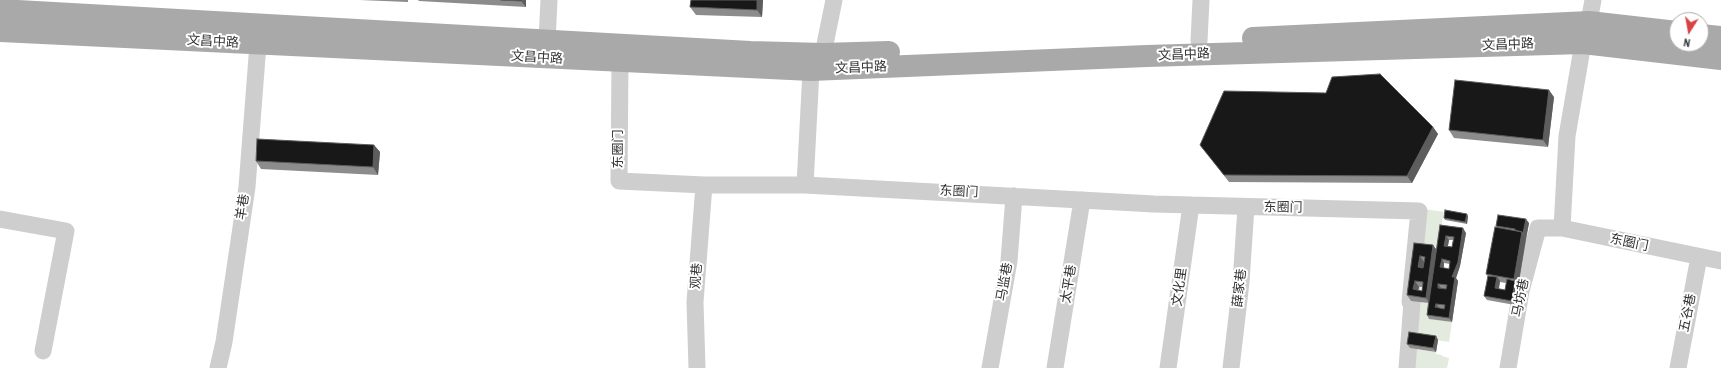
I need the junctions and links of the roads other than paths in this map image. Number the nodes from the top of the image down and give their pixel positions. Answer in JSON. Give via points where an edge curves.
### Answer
{"nodes":[{"id":1,"x":549,"y":0,"type":"edge"},
{"id":2,"x":834,"y":0,"type":"edge"},
{"id":3,"x":1201,"y":0,"type":"edge"},
{"id":4,"x":1593,"y":0,"type":"edge"},
{"id":5,"x":0,"y":10,"type":"edge"},
{"id":6,"x":1589,"y":22,"type":"junction"},
{"id":7,"x":0,"y":31,"type":"edge"},
{"id":8,"x":1669,"y":31,"type":"edge"},
{"id":9,"x":1709,"y":36,"type":"edge"},
{"id":10,"x":1721,"y":37,"type":"edge"},
{"id":11,"x":547,"y":41,"type":"junction"},
{"id":12,"x":1199,"y":41,"type":"junction"},
{"id":13,"x":1583,"y":43,"type":"junction"},
{"id":14,"x":258,"y":44,"type":"junction"},
{"id":15,"x":1721,"y":59,"type":"edge"},
{"id":16,"x":620,"y":61,"type":"junction"},
{"id":17,"x":817,"y":62,"type":"junction"},
{"id":18,"x":704,"y":185,"type":"junction"},
{"id":19,"x":805,"y":185,"type":"junction"},
{"id":20,"x":1014,"y":196,"type":"junction"},
{"id":21,"x":1082,"y":200,"type":"junction"},
{"id":22,"x":1191,"y":205,"type":"junction"},
{"id":23,"x":1246,"y":207,"type":"junction"},
{"id":24,"x":0,"y":218,"type":"edge"},
{"id":25,"x":1538,"y":228,"type":"joint"},
{"id":26,"x":1562,"y":228,"type":"junction"},
{"id":27,"x":1699,"y":257,"type":"junction"},
{"id":28,"x":1721,"y":261,"type":"edge"},
{"id":29,"x":43,"y":351,"type":"dead end"},
{"id":30,"x":218,"y":368,"type":"edge"},
{"id":31,"x":697,"y":368,"type":"edge"},
{"id":32,"x":990,"y":368,"type":"edge"},
{"id":33,"x":1055,"y":368,"type":"edge"},
{"id":34,"x":1168,"y":368,"type":"edge"},
{"id":35,"x":1231,"y":368,"type":"edge"},
{"id":36,"x":1407,"y":368,"type":"edge"},
{"id":37,"x":1508,"y":368,"type":"edge"},
{"id":38,"x":1678,"y":368,"type":"edge"}],
"edges":[{"from":1,"to":11,"type":"street"},
{"from":2,"to":17,"type":"street"},
{"from":3,"to":12,"type":"street"},
{"from":4,"to":6,"type":"street"},
{"from":5,"to":11,"type":"main road","name":"文昌中路"},
{"from":6,"to":8,"type":"main road","name":"文昌中路"},
{"from":6,"to":12,"type":"main road","name":"文昌中路"},
{"from":7,"to":14,"type":"main road","name":"文昌中路"},
{"from":9,"to":10,"type":"main road"},
{"from":11,"to":17,"type":"main road","name":"文昌中路","via":[[750,52]]},
{"from":12,"to":17,"type":"main road","name":"文昌中路"},
{"from":13,"to":15,"type":"main road","name":"文昌中路"},
{"from":13,"to":17,"type":"main road","name":"文昌中路","via":[[1155,56]]},
{"from":13,"to":26,"type":"street","via":[[1567,136]]},
{"from":14,"to":16,"type":"main road","name":"文昌中路"},
{"from":14,"to":30,"type":"street","name":"羊巷","via":[[247,187]]},
{"from":16,"to":17,"type":"main road","name":"文昌中路"},
{"from":16,"to":18,"type":"street","name":"东圈门","via":[[619,181]]},
{"from":17,"to":19,"type":"street"},
{"from":18,"to":19,"type":"street","name":"东圈门"},
{"from":18,"to":31,"type":"street","name":"观巷","via":[[695,302]]},
{"from":19,"to":20,"type":"street","name":"东圈门"},
{"from":20,"to":21,"type":"street","name":"东圈门"},
{"from":20,"to":32,"type":"street","name":"马监巷","via":[[1009,261]]},
{"from":21,"to":22,"type":"street","name":"东圈门"},
{"from":21,"to":33,"type":"street","name":"太平巷"},
{"from":22,"to":23,"type":"street","name":"东圈门"},
{"from":22,"to":34,"type":"street","name":"文化里"},
{"from":23,"to":35,"type":"street","name":"薛家巷"},
{"from":23,"to":36,"type":"street","name":"东圈门","via":[[1419,211],[1410,302]]},
{"from":24,"to":29,"type":"street","via":[[66,231]]},
{"from":25,"to":26,"type":"street","name":"东圈门"},
{"from":25,"to":37,"type":"street","name":"马坊巷","via":[[1521,290]]},
{"from":26,"to":27,"type":"street","name":"东圈门"},
{"from":27,"to":28,"type":"street","name":"东圈门"},
{"from":27,"to":38,"type":"street","name":"五谷巷"}]}
